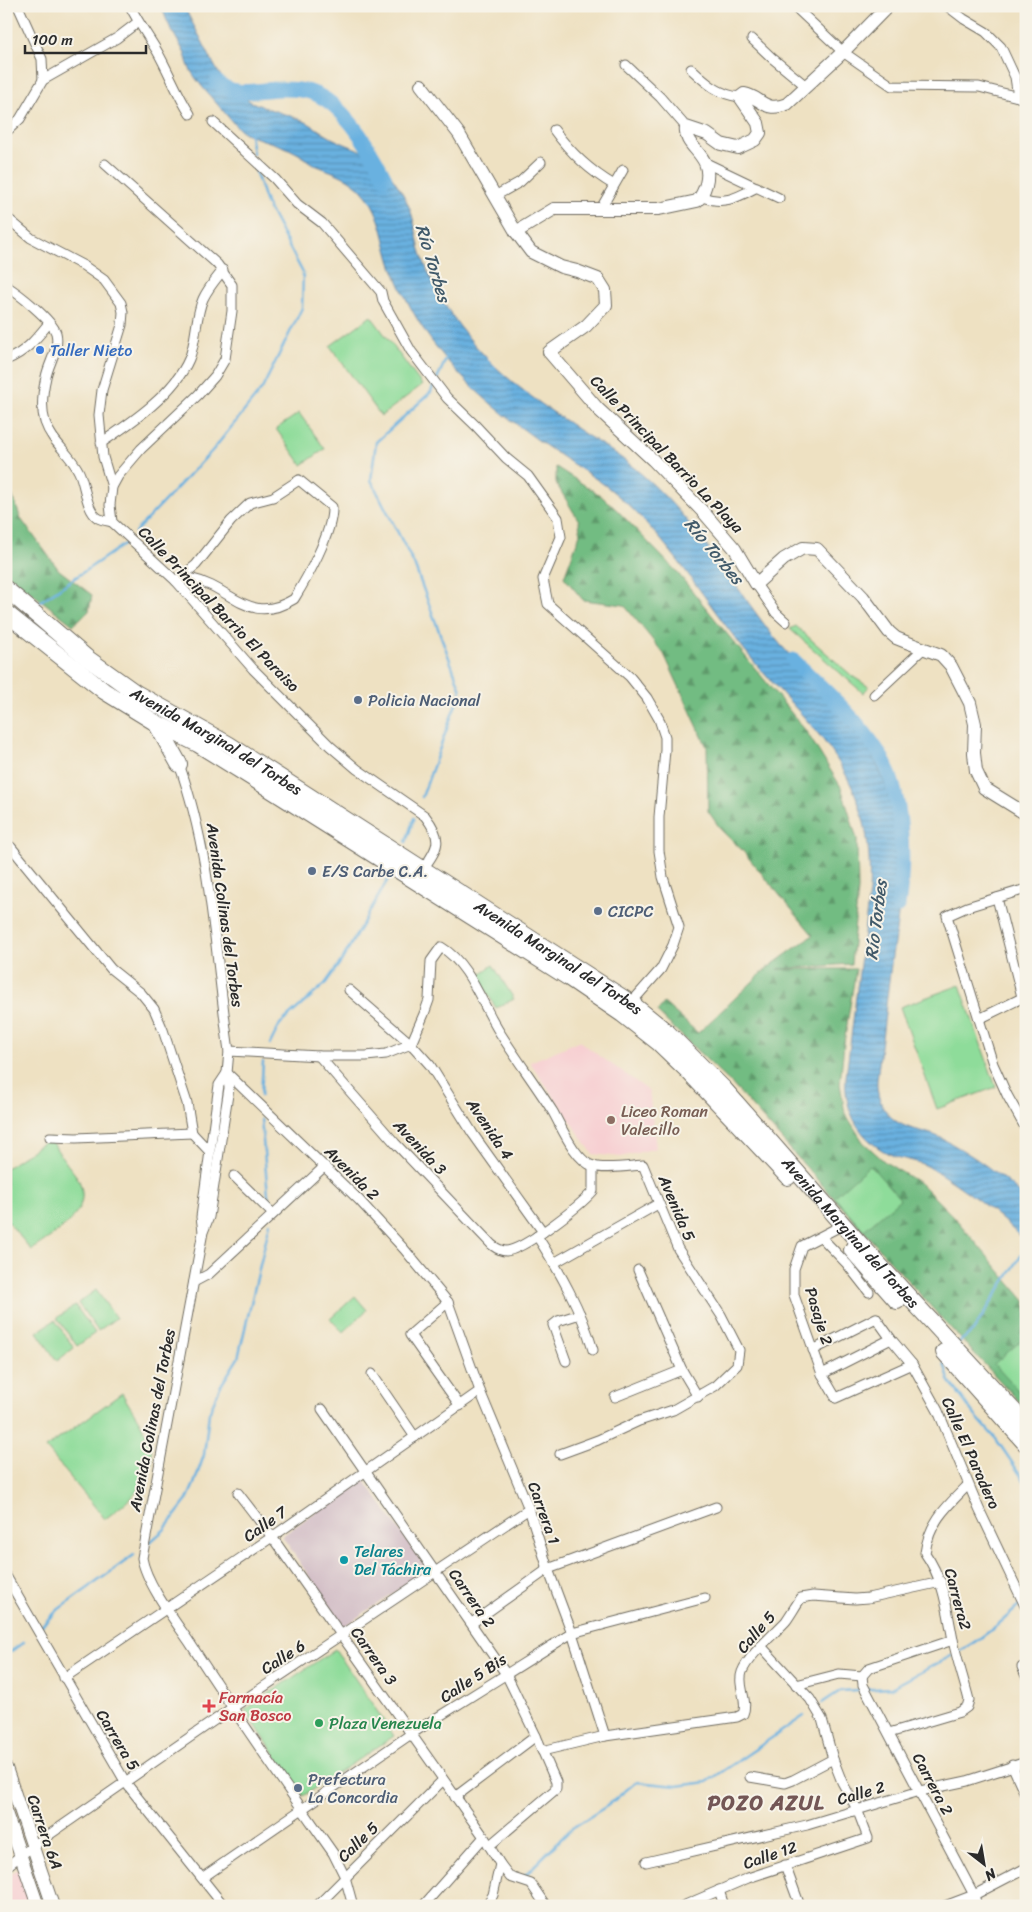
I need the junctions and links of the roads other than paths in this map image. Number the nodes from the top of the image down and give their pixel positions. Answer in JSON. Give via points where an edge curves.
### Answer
{"nodes":[{"id":1,"x":18,"y":6,"type":"edge"},
{"id":2,"x":130,"y":6,"type":"edge"},
{"id":3,"x":794,"y":6,"type":"edge"},
{"id":4,"x":888,"y":6,"type":"edge"},
{"id":5,"x":948,"y":6,"type":"edge"},
{"id":6,"x":138,"y":22,"type":"junction"},
{"id":7,"x":752,"y":39,"type":"dead end"},
{"id":8,"x":843,"y":52,"type":"junction"},
{"id":9,"x":626,"y":65,"type":"dead end"},
{"id":10,"x":691,"y":70,"type":"dead end"},
{"id":11,"x":43,"y":80,"type":"junction"},
{"id":12,"x":421,"y":85,"type":"dead end"},
{"id":13,"x":806,"y":86,"type":"junction"},
{"id":14,"x":740,"y":98,"type":"junction"},
{"id":15,"x":1022,"y":98,"type":"edge"},
{"id":16,"x":190,"y":114,"type":"dead end"},
{"id":17,"x":213,"y":122,"type":"dead end"},
{"id":18,"x":686,"y":128,"type":"junction"},
{"id":19,"x":554,"y":130,"type":"dead end"},
{"id":20,"x":6,"y":132,"type":"edge"},
{"id":21,"x":541,"y":162,"type":"dead end"},
{"id":22,"x":706,"y":163,"type":"junction"},
{"id":23,"x":104,"y":164,"type":"dead end"},
{"id":24,"x":623,"y":170,"type":"dead end"},
{"id":25,"x":614,"y":185,"type":"junction"},
{"id":26,"x":757,"y":187,"type":"junction"},
{"id":27,"x":495,"y":196,"type":"junction"},
{"id":28,"x":702,"y":197,"type":"junction"},
{"id":29,"x":779,"y":198,"type":"dead end"},
{"id":30,"x":600,"y":210,"type":"junction"},
{"id":31,"x":6,"y":216,"type":"edge"},
{"id":32,"x":516,"y":232,"type":"junction"},
{"id":33,"x":223,"y":270,"type":"junction"},
{"id":34,"x":6,"y":286,"type":"edge"},
{"id":35,"x":49,"y":322,"type":"junction"},
{"id":36,"x":6,"y":360,"type":"edge"},
{"id":37,"x":101,"y":443,"type":"junction"},
{"id":38,"x":112,"y":487,"type":"junction"},
{"id":39,"x":112,"y":522,"type":"junction"},
{"id":40,"x":176,"y":581,"type":"junction"},
{"id":41,"x":756,"y":584,"type":"junction"},
{"id":42,"x":6,"y":589,"type":"edge"},
{"id":43,"x":6,"y":613,"type":"edge"},
{"id":44,"x":786,"y":622,"type":"dead end"},
{"id":45,"x":924,"y":648,"type":"junction"},
{"id":46,"x":874,"y":695,"type":"dead end"},
{"id":47,"x":156,"y":723,"type":"junction"},
{"id":48,"x":198,"y":744,"type":"junction"},
{"id":49,"x":179,"y":764,"type":"junction"},
{"id":50,"x":1026,"y":814,"type":"edge"},
{"id":51,"x":6,"y":843,"type":"edge"},
{"id":52,"x":420,"y":875,"type":"junction"},
{"id":53,"x":1026,"y":889,"type":"edge"},
{"id":54,"x":997,"y":898,"type":"junction"},
{"id":55,"x":349,"y":990,"type":"dead end"},
{"id":56,"x":1024,"y":996,"type":"edge"},
{"id":57,"x":631,"y":1003,"type":"junction"},
{"id":58,"x":979,"y":1018,"type":"junction"},
{"id":59,"x":411,"y":1044,"type":"junction"},
{"id":60,"x":229,"y":1051,"type":"junction"},
{"id":61,"x":319,"y":1056,"type":"junction"},
{"id":62,"x":227,"y":1073,"type":"junction"},
{"id":63,"x":1026,"y":1129,"type":"edge"},
{"id":64,"x":192,"y":1133,"type":"junction"},
{"id":65,"x":50,"y":1137,"type":"dead end"},
{"id":66,"x":210,"y":1152,"type":"junction"},
{"id":67,"x":325,"y":1166,"type":"junction"},
{"id":68,"x":593,"y":1166,"type":"junction"},
{"id":69,"x":234,"y":1176,"type":"dead end"},
{"id":70,"x":658,"y":1204,"type":"junction"},
{"id":71,"x":273,"y":1214,"type":"junction"},
{"id":72,"x":204,"y":1232,"type":"junction"},
{"id":73,"x":828,"y":1233,"type":"junction"},
{"id":74,"x":540,"y":1234,"type":"junction"},
{"id":75,"x":554,"y":1264,"type":"junction"},
{"id":76,"x":638,"y":1270,"type":"dead end"},
{"id":77,"x":194,"y":1282,"type":"junction"},
{"id":78,"x":869,"y":1292,"type":"dead end"},
{"id":79,"x":448,"y":1302,"type":"junction"},
{"id":80,"x":580,"y":1314,"type":"junction"},
{"id":81,"x":891,"y":1339,"type":"junction"},
{"id":82,"x":593,"y":1350,"type":"dead end"},
{"id":83,"x":813,"y":1350,"type":"junction"},
{"id":84,"x":566,"y":1361,"type":"dead end"},
{"id":85,"x":912,"y":1364,"type":"junction"},
{"id":86,"x":682,"y":1370,"type":"junction"},
{"id":87,"x":372,"y":1374,"type":"dead end"},
{"id":88,"x":822,"y":1374,"type":"junction"},
{"id":89,"x":480,"y":1391,"type":"junction"},
{"id":90,"x":615,"y":1397,"type":"dead end"},
{"id":91,"x":698,"y":1397,"type":"junction"},
{"id":92,"x":460,"y":1406,"type":"junction"},
{"id":93,"x":322,"y":1409,"type":"dead end"},
{"id":94,"x":1026,"y":1424,"type":"edge"},
{"id":95,"x":416,"y":1437,"type":"junction"},
{"id":96,"x":1026,"y":1444,"type":"edge"},
{"id":97,"x":560,"y":1454,"type":"dead end"},
{"id":98,"x":366,"y":1471,"type":"junction"},
{"id":99,"x":968,"y":1485,"type":"junction"},
{"id":100,"x":238,"y":1493,"type":"dead end"},
{"id":101,"x":716,"y":1507,"type":"dead end"},
{"id":102,"x":528,"y":1509,"type":"junction"},
{"id":103,"x":272,"y":1538,"type":"junction"},
{"id":104,"x":548,"y":1569,"type":"junction"},
{"id":105,"x":436,"y":1572,"type":"junction"},
{"id":106,"x":6,"y":1576,"type":"edge"},
{"id":107,"x":941,"y":1582,"type":"junction"},
{"id":108,"x":705,"y":1598,"type":"dead end"},
{"id":109,"x":1026,"y":1608,"type":"edge"},
{"id":110,"x":167,"y":1609,"type":"junction"},
{"id":111,"x":472,"y":1623,"type":"junction"},
{"id":112,"x":572,"y":1633,"type":"junction"},
{"id":113,"x":341,"y":1636,"type":"junction"},
{"id":114,"x":953,"y":1640,"type":"junction"},
{"id":115,"x":761,"y":1646,"type":"junction"},
{"id":116,"x":1022,"y":1667,"type":"dead end"},
{"id":117,"x":506,"y":1674,"type":"junction"},
{"id":118,"x":862,"y":1676,"type":"junction"},
{"id":119,"x":1026,"y":1676,"type":"edge"},
{"id":120,"x":64,"y":1678,"type":"junction"},
{"id":121,"x":796,"y":1685,"type":"junction"},
{"id":122,"x":232,"y":1708,"type":"junction"},
{"id":123,"x":889,"y":1733,"type":"junction"},
{"id":124,"x":411,"y":1734,"type":"junction"},
{"id":125,"x":536,"y":1736,"type":"junction"},
{"id":126,"x":606,"y":1736,"type":"junction"},
{"id":127,"x":542,"y":1752,"type":"junction"},
{"id":128,"x":833,"y":1759,"type":"junction"},
{"id":129,"x":1026,"y":1762,"type":"edge"},
{"id":130,"x":1012,"y":1765,"type":"junction"},
{"id":131,"x":6,"y":1768,"type":"edge"},
{"id":132,"x":750,"y":1778,"type":"dead end"},
{"id":133,"x":443,"y":1780,"type":"junction"},
{"id":134,"x":126,"y":1783,"type":"junction"},
{"id":135,"x":920,"y":1791,"type":"junction"},
{"id":136,"x":1026,"y":1796,"type":"edge"},
{"id":137,"x":455,"y":1797,"type":"junction"},
{"id":138,"x":303,"y":1809,"type":"junction"},
{"id":139,"x":857,"y":1809,"type":"junction"},
{"id":140,"x":6,"y":1813,"type":"edge"},
{"id":141,"x":484,"y":1837,"type":"junction"},
{"id":142,"x":33,"y":1846,"type":"junction"},
{"id":143,"x":489,"y":1846,"type":"junction"},
{"id":144,"x":20,"y":1857,"type":"junction"},
{"id":145,"x":646,"y":1862,"type":"dead end"},
{"id":146,"x":500,"y":1864,"type":"junction"},
{"id":147,"x":785,"y":1865,"type":"junction"},
{"id":148,"x":6,"y":1867,"type":"edge"},
{"id":149,"x":1026,"y":1868,"type":"edge"},
{"id":150,"x":345,"y":1876,"type":"junction"},
{"id":151,"x":202,"y":1878,"type":"junction"},
{"id":152,"x":719,"y":1890,"type":"junction"},
{"id":153,"x":974,"y":1895,"type":"junction"},
{"id":154,"x":38,"y":1906,"type":"edge"},
{"id":155,"x":53,"y":1906,"type":"edge"},
{"id":156,"x":224,"y":1906,"type":"edge"},
{"id":157,"x":317,"y":1906,"type":"edge"},
{"id":158,"x":353,"y":1906,"type":"edge"},
{"id":159,"x":423,"y":1906,"type":"edge"},
{"id":160,"x":486,"y":1906,"type":"edge"},
{"id":161,"x":546,"y":1906,"type":"edge"},
{"id":162,"x":682,"y":1906,"type":"edge"},
{"id":163,"x":724,"y":1906,"type":"edge"},
{"id":164,"x":800,"y":1906,"type":"edge"},
{"id":165,"x":945,"y":1906,"type":"edge"},
{"id":166,"x":977,"y":1906,"type":"edge"}],
"edges":[{"from":1,"to":11,"type":"street","via":[[42,59]]},
{"from":2,"to":6,"type":"street"},
{"from":3,"to":8,"type":"street"},
{"from":4,"to":8,"type":"street"},
{"from":5,"to":15,"type":"street","via":[[986,32],[1001,47]]},
{"from":6,"to":11,"type":"street","via":[[117,38]]},
{"from":6,"to":16,"type":"street"},
{"from":7,"to":13,"type":"street"},
{"from":8,"to":13,"type":"street"},
{"from":8,"to":15,"type":"street","via":[[892,86],[979,87]]},
{"from":9,"to":18,"type":"street","via":[[660,97]]},
{"from":10,"to":14,"type":"street","via":[[710,87]]},
{"from":11,"to":20,"type":"street","via":[[20,119]]},
{"from":12,"to":27,"type":"street","name":"Calle Principal Barrio La Playa","via":[[458,134]]},
{"from":13,"to":14,"type":"street","via":[[778,107],[760,103],[744,94]]},
{"from":14,"to":18,"type":"street","via":[[758,123],[760,133],[755,140],[738,148]]},
{"from":17,"to":57,"type":"street","via":[[336,238],[381,292],[411,351],[447,398],[541,492],[558,518],[561,537],[543,579],[548,604],[630,677],[659,719],[666,750],[659,851],[663,877],[679,927],[660,969]]},
{"from":18,"to":22,"type":"street","via":[[685,133]]},
{"from":19,"to":25,"type":"street","via":[[575,156]]},
{"from":21,"to":27,"type":"street","via":[[520,182]]},
{"from":22,"to":26,"type":"street"},
{"from":22,"to":28,"type":"street","via":[[708,171]]},
{"from":23,"to":33,"type":"street"},
{"from":24,"to":25,"type":"street"},
{"from":25,"to":30,"type":"street"},
{"from":26,"to":28,"type":"street","via":[[733,199],[714,201]]},
{"from":26,"to":29,"type":"street"},
{"from":27,"to":32,"type":"street","name":"Calle Principal Barrio La Playa"},
{"from":28,"to":30,"type":"street","via":[[697,201],[659,209]]},
{"from":30,"to":32,"type":"street","via":[[554,209]]},
{"from":31,"to":37,"type":"street","via":[[31,238],[104,280],[121,303],[122,325],[102,390],[99,415]]},
{"from":32,"to":41,"type":"street","name":"Calle Principal Barrio La Playa","via":[[530,252],[545,261],[598,279],[605,290],[606,305],[586,326],[549,352],[598,410],[653,460],[704,514],[735,549]]},
{"from":33,"to":37,"type":"street","via":[[202,300],[193,348],[183,373],[141,415]]},
{"from":33,"to":38,"type":"street","via":[[232,285],[231,327],[225,359],[209,382],[141,449]]},
{"from":34,"to":35,"type":"street"},
{"from":35,"to":36,"type":"street","via":[[33,343]]},
{"from":35,"to":39,"type":"street","via":[[56,331],[57,343],[46,376],[44,420],[51,438],[79,472],[91,510],[98,518]]},
{"from":37,"to":38,"type":"street"},
{"from":38,"to":39,"type":"street"},
{"from":39,"to":40,"type":"street","name":"Calle Principal Barrio El Paraiso"},
{"from":40,"to":40,"type":"street","via":[[196,565],[231,521],[250,503],[273,497],[299,480],[332,507],[322,544],[302,586],[289,603],[259,609],[190,579]]},
{"from":40,"to":52,"type":"street","name":"Calle Principal Barrio El Paraiso","via":[[253,670],[330,746],[425,816],[437,837],[435,853]]},
{"from":41,"to":44,"type":"street"},
{"from":41,"to":45,"type":"street","via":[[784,559],[803,548],[817,549],[862,597],[889,632],[896,638]]},
{"from":42,"to":52,"type":"highway","name":"Avenida Marginal del Torbes","via":[[87,658],[136,693],[228,744]]},
{"from":43,"to":47,"type":"highway","name":"Avenida Marginal del Torbes","via":[[104,691]]},
{"from":45,"to":46,"type":"street"},
{"from":45,"to":50,"type":"street","via":[[941,655],[951,666],[970,703],[975,724],[976,770],[984,788]]},
{"from":47,"to":48,"type":"highway","name":"Avenida Marginal del Torbes"},
{"from":47,"to":49,"type":"highway"},
{"from":48,"to":49,"type":"highway","via":[[189,747]]},
{"from":48,"to":52,"type":"highway","name":"Avenida Marginal del Torbes"},
{"from":49,"to":60,"type":"street","name":"Avenida Colinas del Torbes","via":[[190,795],[209,887]]},
{"from":51,"to":64,"type":"street","via":[[111,969],[141,993],[154,1009],[186,1103]]},
{"from":52,"to":57,"type":"highway","name":"Avenida Marginal del Torbes"},
{"from":52,"to":73,"type":"highway","name":"Avenida Marginal del Torbes","via":[[659,1043],[716,1100]]},
{"from":53,"to":54,"type":"street"},
{"from":54,"to":56,"type":"street"},
{"from":54,"to":58,"type":"street","via":[[947,916]]},
{"from":55,"to":59,"type":"street","name":"Avenida 4"},
{"from":56,"to":58,"type":"street"},
{"from":57,"to":94,"type":"highway","name":"Avenida Marginal del Torbes","via":[[668,1033],[724,1088],[861,1245]]},
{"from":58,"to":63,"type":"street","via":[[993,1064]]},
{"from":59,"to":61,"type":"street","via":[[386,1054]]},
{"from":59,"to":68,"type":"street","via":[[429,1000],[431,961],[440,947],[453,954],[571,1144]]},
{"from":59,"to":74,"type":"street","name":"Avenida 4","via":[[430,1065]]},
{"from":60,"to":61,"type":"street"},
{"from":60,"to":62,"type":"street","name":"Avenida Colinas del Torbes"},
{"from":61,"to":74,"type":"street","name":"Avenida 3","via":[[395,1143],[492,1245],[505,1251]]},
{"from":62,"to":66,"type":"street","name":"Avenida Colinas del Torbes","via":[[219,1085]]},
{"from":62,"to":67,"type":"street","name":"Avenida 2"},
{"from":62,"to":72,"type":"street","name":"Avenida Colinas del Torbes","via":[[229,1088]]},
{"from":64,"to":65,"type":"street"},
{"from":64,"to":66,"type":"street"},
{"from":66,"to":72,"type":"street","name":"Avenida Colinas del Torbes","via":[[201,1218]]},
{"from":67,"to":71,"type":"street"},
{"from":67,"to":79,"type":"street","name":"Avenida 2","via":[[404,1249]]},
{"from":68,"to":70,"type":"street","name":"Avenida 5","via":[[642,1165]]},
{"from":68,"to":74,"type":"street","via":[[593,1191]]},
{"from":69,"to":71,"type":"street"},
{"from":70,"to":75,"type":"street"},
{"from":70,"to":91,"type":"street","name":"Avenida 5","via":[[678,1249],[721,1316],[738,1350],[737,1365]]},
{"from":71,"to":77,"type":"street","via":[[209,1274]]},
{"from":72,"to":77,"type":"street","name":"Avenida Colinas del Torbes"},
{"from":73,"to":78,"type":"street"},
{"from":73,"to":83,"type":"street","name":"Pasaje 2","via":[[802,1246],[794,1269],[794,1294]]},
{"from":73,"to":96,"type":"highway","name":"Avenida Marginal del Torbes","via":[[867,1268]]},
{"from":74,"to":75,"type":"street","name":"Avenida 4"},
{"from":75,"to":80,"type":"street","name":"Avenida 4"},
{"from":76,"to":86,"type":"street"},
{"from":77,"to":110,"type":"street","name":"Avenida Colinas del Torbes","via":[[142,1558]]},
{"from":79,"to":89,"type":"street","name":"Carrera 1"},
{"from":79,"to":92,"type":"street","via":[[410,1335]]},
{"from":80,"to":82,"type":"street","name":"Avenida 4"},
{"from":80,"to":84,"type":"street","via":[[553,1325]]},
{"from":81,"to":83,"type":"street","name":"Calle El Paradero","via":[[876,1318]]},
{"from":81,"to":85,"type":"street","name":"Calle El Paradero"},
{"from":81,"to":88,"type":"street"},
{"from":83,"to":88,"type":"street","name":"Pasaje 2"},
{"from":85,"to":88,"type":"street","name":"Pasaje 2","via":[[836,1398]]},
{"from":85,"to":99,"type":"street","name":"Calle El Paradero","via":[[938,1411]]},
{"from":86,"to":90,"type":"street"},
{"from":86,"to":91,"type":"street"},
{"from":87,"to":95,"type":"street"},
{"from":89,"to":92,"type":"street","name":"Calle 7"},
{"from":89,"to":102,"type":"street","name":"Carrera 1"},
{"from":91,"to":97,"type":"street","name":"Avenida 5"},
{"from":92,"to":95,"type":"street","name":"Calle 7"},
{"from":93,"to":98,"type":"street","name":"Carrera 2"},
{"from":95,"to":98,"type":"street","name":"Calle 7"},
{"from":98,"to":103,"type":"street","name":"Calle 7"},
{"from":98,"to":105,"type":"street","name":"Carrera 2"},
{"from":99,"to":107,"type":"street","name":"Carrera2","via":[[944,1509],[927,1538],[925,1553]]},
{"from":99,"to":109,"type":"street","name":"Calle El Paradero"},
{"from":100,"to":103,"type":"street","name":"Carrera 3"},
{"from":101,"to":104,"type":"street"},
{"from":102,"to":104,"type":"street","name":"Carrera 1"},
{"from":102,"to":105,"type":"street","name":"Calle 6"},
{"from":103,"to":110,"type":"street","name":"Calle 7"},
{"from":103,"to":113,"type":"street","name":"Carrera 3"},
{"from":104,"to":111,"type":"street"},
{"from":104,"to":112,"type":"street","name":"Carrera 1"},
{"from":105,"to":111,"type":"street","name":"Carrera 2"},
{"from":105,"to":113,"type":"street","name":"Calle 6"},
{"from":106,"to":120,"type":"street","name":"Carrera 5"},
{"from":107,"to":114,"type":"street","name":"Carrera2"},
{"from":107,"to":115,"type":"street","name":"Calle 5","via":[[868,1598],[801,1598],[787,1619]]},
{"from":108,"to":112,"type":"street","name":"Calle 5 Bis"},
{"from":110,"to":120,"type":"street","name":"Calle 7"},
{"from":110,"to":122,"type":"street","name":"Avenida Colinas del Torbes"},
{"from":111,"to":117,"type":"street","name":"Carrera 2"},
{"from":112,"to":117,"type":"street","name":"Calle 5 Bis"},
{"from":112,"to":126,"type":"street","name":"Carrera 1"},
{"from":113,"to":122,"type":"street","name":"Calle 6"},
{"from":113,"to":124,"type":"street","name":"Carrera 3"},
{"from":114,"to":118,"type":"street","via":[[869,1668]]},
{"from":114,"to":123,"type":"street","name":"Carrera2","via":[[969,1700],[967,1707],[960,1712]]},
{"from":115,"to":121,"type":"street"},
{"from":115,"to":126,"type":"street","name":"Calle 5","via":[[741,1675],[746,1708],[743,1714]]},
{"from":116,"to":119,"type":"street"},
{"from":117,"to":124,"type":"street","name":"Calle 5 Bis"},
{"from":117,"to":125,"type":"street","name":"Carrera 2"},
{"from":118,"to":121,"type":"street","via":[[839,1674]]},
{"from":118,"to":123,"type":"street","name":"Carrera 2","via":[[863,1685]]},
{"from":120,"to":134,"type":"street","name":"Carrera 5"},
{"from":121,"to":128,"type":"street","via":[[810,1699],[822,1720]]},
{"from":122,"to":134,"type":"street","name":"Calle 6"},
{"from":122,"to":138,"type":"street","name":"Avenida Colinas del Torbes"},
{"from":123,"to":135,"type":"street","name":"Carrera 2"},
{"from":124,"to":133,"type":"street","name":"Carrera 3"},
{"from":124,"to":138,"type":"street","name":"Calle 5 Bis"},
{"from":125,"to":127,"type":"street","name":"Carrera 2"},
{"from":125,"to":137,"type":"street"},
{"from":126,"to":127,"type":"street","name":"Calle 5"},
{"from":127,"to":143,"type":"street","name":"Carrera 2","via":[[556,1782],[556,1790]]},
{"from":128,"to":132,"type":"street","via":[[785,1783]]},
{"from":128,"to":139,"type":"street"},
{"from":129,"to":130,"type":"street","name":"Calle 2"},
{"from":130,"to":135,"type":"street","name":"Calle 2","via":[[967,1781]]},
{"from":130,"to":136,"type":"street"},
{"from":131,"to":142,"type":"street","name":"Carrera 6A"},
{"from":133,"to":137,"type":"street","name":"Carrera 3"},
{"from":133,"to":150,"type":"street","name":"Calle 5"},
{"from":134,"to":142,"type":"street","name":"Calle 6"},
{"from":134,"to":151,"type":"street","name":"Carrera 5"},
{"from":135,"to":139,"type":"street","name":"Calle 2"},
{"from":135,"to":153,"type":"street","name":"Carrera 2"},
{"from":137,"to":141,"type":"street","name":"Carrera 3"},
{"from":138,"to":150,"type":"street","name":"Avenida Colinas del Torbes"},
{"from":138,"to":151,"type":"street","name":"Calle 5 Bis"},
{"from":139,"to":145,"type":"street","name":"Calle 2","via":[[807,1825]]},
{"from":139,"to":147,"type":"street","name":"Calle 12","via":[[868,1838]]},
{"from":140,"to":144,"type":"street","name":"Carrera 6A"},
{"from":141,"to":143,"type":"street","name":"Carrera 3"},
{"from":141,"to":159,"type":"street"},
{"from":142,"to":144,"type":"street","name":"Calle 6"},
{"from":142,"to":155,"type":"street","name":"Carrera 6A"},
{"from":143,"to":146,"type":"street","name":"Carrera 3"},
{"from":144,"to":148,"type":"street","name":"Calle 6"},
{"from":144,"to":154,"type":"street","name":"Carrera 6A"},
{"from":146,"to":160,"type":"street","via":[[493,1894]]},
{"from":146,"to":161,"type":"street","name":"Carrera 3","via":[[510,1877],[531,1884]]},
{"from":147,"to":152,"type":"street","name":"Calle 12"},
{"from":147,"to":164,"type":"street"},
{"from":149,"to":153,"type":"street"},
{"from":150,"to":157,"type":"street","name":"Calle 5"},
{"from":150,"to":158,"type":"street","name":"Avenida Colinas del Torbes"},
{"from":151,"to":156,"type":"street","name":"Carrera 5"},
{"from":152,"to":162,"type":"street","name":"Calle 12"},
{"from":152,"to":163,"type":"street"},
{"from":153,"to":165,"type":"street"},
{"from":153,"to":166,"type":"street","name":"Carrera 2"}]}
